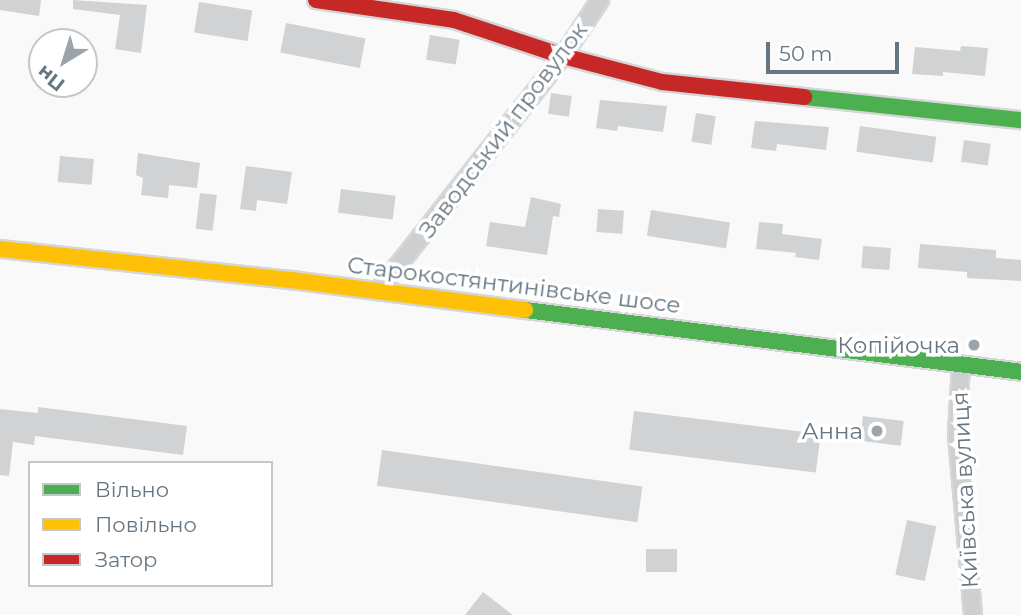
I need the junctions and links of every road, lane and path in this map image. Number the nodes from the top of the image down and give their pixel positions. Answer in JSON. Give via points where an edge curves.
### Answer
{"nodes":[{"id":1,"x":316,"y":0,"type":"edge"},
{"id":2,"x":600,"y":0,"type":"edge"},
{"id":3,"x":564,"y":56,"type":"junction"},
{"id":4,"x":1021,"y":120,"type":"edge"},
{"id":5,"x":0,"y":249,"type":"edge"},
{"id":6,"x":378,"y":291,"type":"junction"},
{"id":7,"x":961,"y":365,"type":"junction"},
{"id":8,"x":1021,"y":372,"type":"edge"},
{"id":9,"x":973,"y":615,"type":"edge"}],
"edges":[{"from":1,"to":3,"type":"main road","via":[[454,20]]},
{"from":2,"to":3,"type":"street","name":"Заводський провулок"},
{"from":3,"to":4,"type":"main road","via":[[662,82]]},
{"from":3,"to":6,"type":"street","name":"Заводський провулок"},
{"from":5,"to":6,"type":"main road","name":"Старокостянтинівське шосе"},
{"from":6,"to":7,"type":"main road","name":"Старокостянтинівське шосе"},
{"from":7,"to":8,"type":"main road","name":"Старокостянтинівське шосе"},
{"from":7,"to":9,"type":"street","name":"Київська вулиця","via":[[957,435]]}]}
